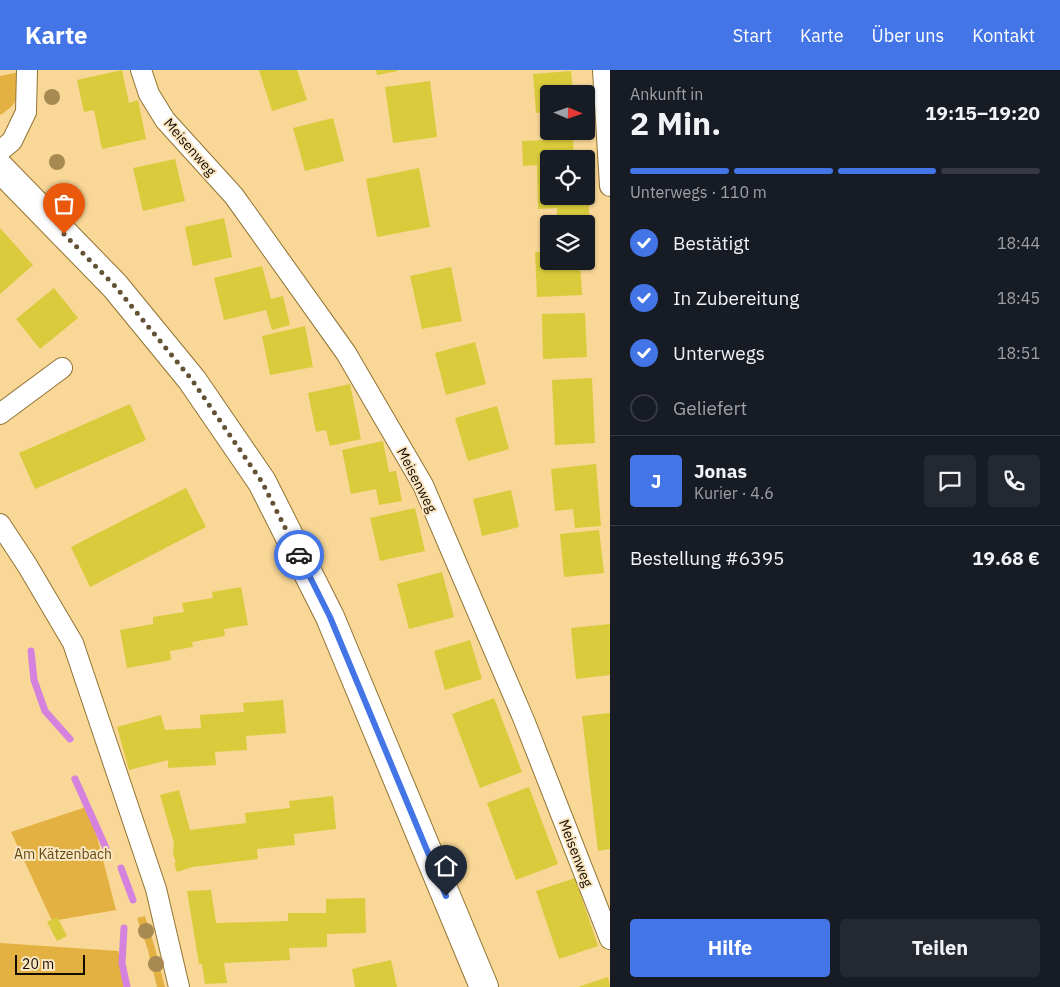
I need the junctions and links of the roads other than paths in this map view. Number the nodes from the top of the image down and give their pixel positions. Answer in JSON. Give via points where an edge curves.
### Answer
{"nodes":[{"id":1,"x":27,"y":70,"type":"edge"},
{"id":2,"x":141,"y":70,"type":"edge"},
{"id":3,"x":603,"y":70,"type":"edge"},
{"id":4,"x":0,"y":151,"type":"edge"},
{"id":5,"x":0,"y":168,"type":"edge"},
{"id":6,"x":610,"y":186,"type":"edge"},
{"id":7,"x":62,"y":368,"type":"dead end"},
{"id":8,"x":0,"y":414,"type":"edge"},
{"id":9,"x":0,"y":524,"type":"edge"},
{"id":10,"x":610,"y":939,"type":"edge"},
{"id":11,"x":179,"y":987,"type":"edge"},
{"id":12,"x":484,"y":987,"type":"edge"}],
"edges":[{"from":1,"to":4,"type":"street","via":[[26,112],[12,142]]},
{"from":2,"to":10,"type":"street","name":"Meisenweg","via":[[149,94],[165,120],[234,196],[346,353],[422,485],[524,720]]},
{"from":3,"to":6,"type":"street"},
{"from":5,"to":12,"type":"street","via":[[115,286],[192,380],[262,482],[330,617]]},
{"from":7,"to":8,"type":"street"},
{"from":9,"to":11,"type":"street","via":[[73,643],[156,888]]}]}
